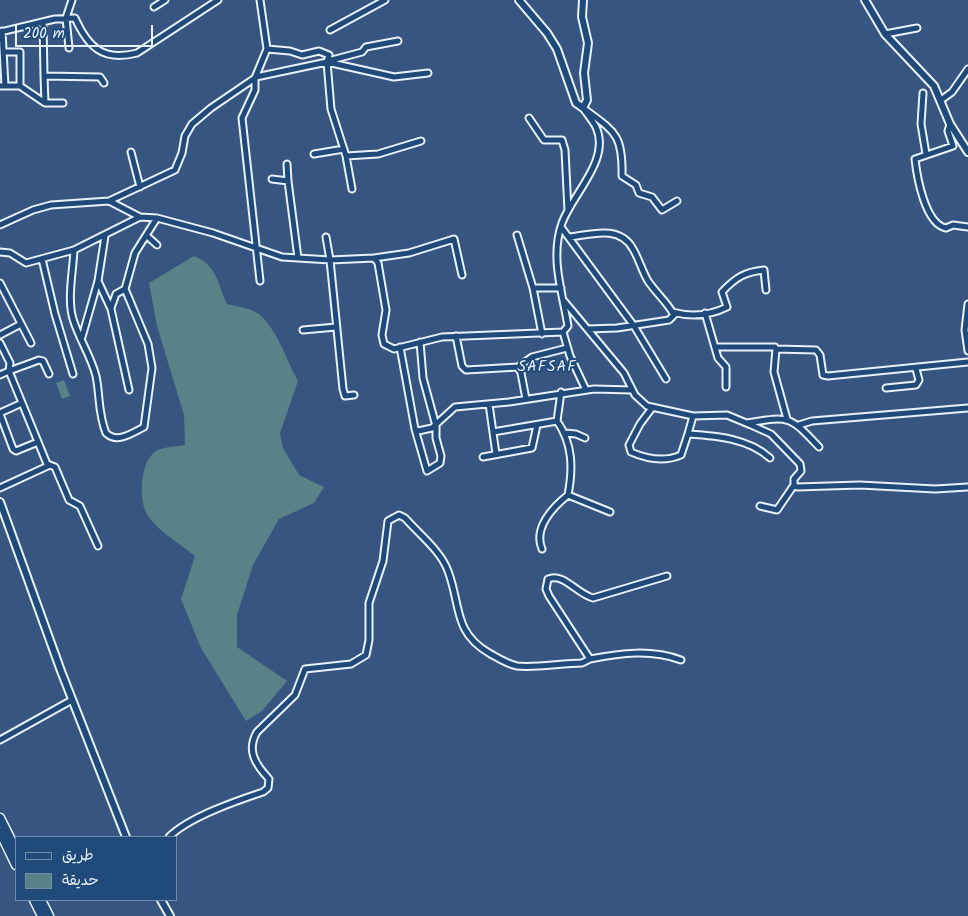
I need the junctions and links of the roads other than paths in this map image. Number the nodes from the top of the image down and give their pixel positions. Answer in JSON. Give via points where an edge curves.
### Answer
{"nodes":[{"id":1,"x":72,"y":0,"type":"edge"},
{"id":2,"x":165,"y":0,"type":"edge"},
{"id":3,"x":218,"y":0,"type":"edge"},
{"id":4,"x":260,"y":0,"type":"edge"},
{"id":5,"x":385,"y":0,"type":"edge"},
{"id":6,"x":519,"y":0,"type":"edge"},
{"id":7,"x":583,"y":0,"type":"edge"},
{"id":8,"x":865,"y":0,"type":"edge"},
{"id":9,"x":154,"y":7,"type":"dead end"},
{"id":10,"x":66,"y":18,"type":"junction"},
{"id":11,"x":43,"y":22,"type":"junction"},
{"id":12,"x":917,"y":28,"type":"dead end"},
{"id":13,"x":330,"y":30,"type":"dead end"},
{"id":14,"x":1,"y":31,"type":"edge"},
{"id":15,"x":885,"y":34,"type":"junction"},
{"id":16,"x":398,"y":41,"type":"dead end"},
{"id":17,"x":69,"y":48,"type":"dead end"},
{"id":18,"x":267,"y":50,"type":"junction"},
{"id":19,"x":4,"y":52,"type":"junction"},
{"id":20,"x":327,"y":62,"type":"junction"},
{"id":21,"x":968,"y":69,"type":"edge"},
{"id":22,"x":428,"y":73,"type":"dead end"},
{"id":23,"x":44,"y":76,"type":"junction"},
{"id":24,"x":255,"y":77,"type":"junction"},
{"id":25,"x":104,"y":84,"type":"dead end"},
{"id":26,"x":3,"y":86,"type":"edge"},
{"id":27,"x":20,"y":86,"type":"junction"},
{"id":28,"x":923,"y":93,"type":"dead end"},
{"id":29,"x":941,"y":100,"type":"junction"},
{"id":30,"x":45,"y":103,"type":"junction"},
{"id":31,"x":63,"y":103,"type":"dead end"},
{"id":32,"x":583,"y":108,"type":"junction"},
{"id":33,"x":528,"y":118,"type":"dead end"},
{"id":34,"x":950,"y":124,"type":"junction"},
{"id":35,"x":421,"y":141,"type":"dead end"},
{"id":36,"x":344,"y":149,"type":"junction"},
{"id":37,"x":131,"y":152,"type":"dead end"},
{"id":38,"x":968,"y":152,"type":"edge"},
{"id":39,"x":314,"y":154,"type":"dead end"},
{"id":40,"x":926,"y":154,"type":"junction"},
{"id":41,"x":346,"y":156,"type":"junction"},
{"id":42,"x":287,"y":164,"type":"dead end"},
{"id":43,"x":272,"y":179,"type":"dead end"},
{"id":44,"x":288,"y":181,"type":"junction"},
{"id":45,"x":140,"y":187,"type":"junction"},
{"id":46,"x":352,"y":189,"type":"dead end"},
{"id":47,"x":109,"y":201,"type":"junction"},
{"id":48,"x":677,"y":201,"type":"dead end"},
{"id":49,"x":568,"y":212,"type":"junction"},
{"id":50,"x":140,"y":217,"type":"junction"},
{"id":51,"x":157,"y":218,"type":"junction"},
{"id":52,"x":0,"y":225,"type":"edge"},
{"id":53,"x":562,"y":227,"type":"junction"},
{"id":54,"x":968,"y":227,"type":"edge"},
{"id":55,"x":517,"y":235,"type":"dead end"},
{"id":56,"x":105,"y":236,"type":"junction"},
{"id":57,"x":147,"y":236,"type":"junction"},
{"id":58,"x":326,"y":237,"type":"dead end"},
{"id":59,"x":570,"y":237,"type":"junction"},
{"id":60,"x":156,"y":245,"type":"dead end"},
{"id":61,"x":258,"y":248,"type":"junction"},
{"id":62,"x":74,"y":250,"type":"junction"},
{"id":63,"x":0,"y":252,"type":"edge"},
{"id":64,"x":298,"y":258,"type":"junction"},
{"id":65,"x":374,"y":258,"type":"junction"},
{"id":66,"x":42,"y":259,"type":"junction"},
{"id":67,"x":330,"y":260,"type":"junction"},
{"id":68,"x":462,"y":274,"type":"dead end"},
{"id":69,"x":98,"y":281,"type":"junction"},
{"id":70,"x":260,"y":281,"type":"dead end"},
{"id":71,"x":0,"y":283,"type":"edge"},
{"id":72,"x":533,"y":288,"type":"junction"},
{"id":73,"x":561,"y":288,"type":"junction"},
{"id":74,"x":125,"y":289,"type":"junction"},
{"id":75,"x":766,"y":290,"type":"dead end"},
{"id":76,"x":563,"y":300,"type":"junction"},
{"id":77,"x":968,"y":304,"type":"edge"},
{"id":78,"x":111,"y":309,"type":"junction"},
{"id":79,"x":672,"y":312,"type":"junction"},
{"id":80,"x":705,"y":313,"type":"junction"},
{"id":81,"x":21,"y":324,"type":"junction"},
{"id":82,"x":634,"y":326,"type":"junction"},
{"id":83,"x":336,"y":327,"type":"junction"},
{"id":84,"x":588,"y":329,"type":"junction"},
{"id":85,"x":303,"y":330,"type":"dead end"},
{"id":86,"x":563,"y":332,"type":"junction"},
{"id":87,"x":542,"y":334,"type":"junction"},
{"id":88,"x":0,"y":335,"type":"edge"},
{"id":89,"x":456,"y":336,"type":"junction"},
{"id":90,"x":82,"y":338,"type":"junction"},
{"id":91,"x":420,"y":342,"type":"junction"},
{"id":92,"x":31,"y":343,"type":"dead end"},
{"id":93,"x":1,"y":346,"type":"edge"},
{"id":94,"x":400,"y":347,"type":"junction"},
{"id":95,"x":716,"y":347,"type":"junction"},
{"id":96,"x":567,"y":348,"type":"junction"},
{"id":97,"x":776,"y":349,"type":"junction"},
{"id":98,"x":968,"y":351,"type":"edge"},
{"id":99,"x":968,"y":362,"type":"edge"},
{"id":100,"x":518,"y":367,"type":"junction"},
{"id":101,"x":916,"y":369,"type":"junction"},
{"id":102,"x":10,"y":371,"type":"junction"},
{"id":103,"x":49,"y":374,"type":"dead end"},
{"id":104,"x":72,"y":374,"type":"dead end"},
{"id":105,"x":0,"y":375,"type":"edge"},
{"id":106,"x":666,"y":379,"type":"dead end"},
{"id":107,"x":726,"y":387,"type":"dead end"},
{"id":108,"x":886,"y":388,"type":"dead end"},
{"id":109,"x":129,"y":390,"type":"dead end"},
{"id":110,"x":586,"y":390,"type":"junction"},
{"id":111,"x":632,"y":390,"type":"junction"},
{"id":112,"x":560,"y":392,"type":"junction"},
{"id":113,"x":354,"y":395,"type":"dead end"},
{"id":114,"x":526,"y":399,"type":"junction"},
{"id":115,"x":22,"y":403,"type":"junction"},
{"id":116,"x":489,"y":404,"type":"junction"},
{"id":117,"x":652,"y":408,"type":"junction"},
{"id":118,"x":968,"y":408,"type":"edge"},
{"id":119,"x":0,"y":414,"type":"edge"},
{"id":120,"x":693,"y":416,"type":"junction"},
{"id":121,"x":787,"y":419,"type":"junction"},
{"id":122,"x":557,"y":421,"type":"junction"},
{"id":123,"x":745,"y":423,"type":"junction"},
{"id":124,"x":537,"y":425,"type":"junction"},
{"id":125,"x":799,"y":425,"type":"junction"},
{"id":126,"x":436,"y":426,"type":"junction"},
{"id":127,"x":415,"y":428,"type":"junction"},
{"id":128,"x":493,"y":432,"type":"junction"},
{"id":129,"x":565,"y":433,"type":"junction"},
{"id":130,"x":688,"y":434,"type":"junction"},
{"id":131,"x":585,"y":438,"type":"dead end"},
{"id":132,"x":38,"y":442,"type":"junction"},
{"id":133,"x":819,"y":447,"type":"dead end"},
{"id":134,"x":496,"y":454,"type":"junction"},
{"id":135,"x":483,"y":456,"type":"dead end"},
{"id":136,"x":770,"y":458,"type":"dead end"},
{"id":137,"x":51,"y":465,"type":"junction"},
{"id":138,"x":794,"y":485,"type":"junction"},
{"id":139,"x":0,"y":488,"type":"edge"},
{"id":140,"x":968,"y":488,"type":"edge"},
{"id":141,"x":568,"y":495,"type":"junction"},
{"id":142,"x":0,"y":502,"type":"edge"},
{"id":143,"x":760,"y":506,"type":"dead end"},
{"id":144,"x":610,"y":512,"type":"dead end"},
{"id":145,"x":98,"y":546,"type":"dead end"},
{"id":146,"x":542,"y":549,"type":"dead end"},
{"id":147,"x":667,"y":576,"type":"dead end"},
{"id":148,"x":590,"y":659,"type":"junction"},
{"id":149,"x":681,"y":660,"type":"dead end"},
{"id":150,"x":72,"y":700,"type":"junction"},
{"id":151,"x":0,"y":740,"type":"edge"},
{"id":152,"x":0,"y":818,"type":"edge"},
{"id":153,"x":0,"y":832,"type":"edge"},
{"id":154,"x":126,"y":836,"type":"edge"},
{"id":155,"x":170,"y":836,"type":"edge"},
{"id":156,"x":15,"y":848,"type":"edge"},
{"id":157,"x":15,"y":863,"type":"edge"},
{"id":158,"x":34,"y":901,"type":"edge"},
{"id":159,"x":42,"y":901,"type":"edge"},
{"id":160,"x":162,"y":901,"type":"edge"},
{"id":161,"x":42,"y":916,"type":"edge"},
{"id":162,"x":50,"y":916,"type":"edge"},
{"id":163,"x":170,"y":916,"type":"edge"}],
"edges":[{"from":1,"to":10,"type":"street"},
{"from":2,"to":9,"type":"street"},
{"from":3,"to":10,"type":"street","via":[[137,53],[125,56],[100,51],[90,45],[75,18]]},
{"from":4,"to":18,"type":"street"},
{"from":5,"to":13,"type":"street"},
{"from":6,"to":32,"type":"main road","via":[[557,49],[576,103]]},
{"from":7,"to":32,"type":"main road","via":[[582,17],[588,42],[584,73],[587,100]]},
{"from":8,"to":15,"type":"main road"},
{"from":10,"to":11,"type":"street"},
{"from":10,"to":17,"type":"street"},
{"from":11,"to":14,"type":"street"},
{"from":11,"to":23,"type":"street"},
{"from":12,"to":15,"type":"street"},
{"from":14,"to":19,"type":"street"},
{"from":15,"to":29,"type":"main road","via":[[934,86]]},
{"from":16,"to":20,"type":"street","via":[[366,47],[362,52]]},
{"from":18,"to":20,"type":"street","via":[[302,55],[318,50],[328,56]]},
{"from":18,"to":24,"type":"street"},
{"from":19,"to":26,"type":"street"},
{"from":19,"to":27,"type":"street","via":[[20,52]]},
{"from":20,"to":22,"type":"street","via":[[394,77]]},
{"from":20,"to":24,"type":"street"},
{"from":20,"to":36,"type":"street","via":[[331,109]]},
{"from":21,"to":29,"type":"street","via":[[952,92]]},
{"from":23,"to":25,"type":"street","via":[[100,77]]},
{"from":23,"to":30,"type":"street"},
{"from":24,"to":45,"type":"street","via":[[192,124],[174,170]]},
{"from":24,"to":61,"type":"street","via":[[254,90],[242,118]]},
{"from":26,"to":27,"type":"street"},
{"from":27,"to":30,"type":"street"},
{"from":28,"to":40,"type":"street","via":[[921,124]]},
{"from":29,"to":34,"type":"main road"},
{"from":30,"to":31,"type":"street"},
{"from":32,"to":48,"type":"street","via":[[614,131],[622,155],[622,176],[636,185],[639,193],[652,197],[662,210]]},
{"from":32,"to":49,"type":"street","via":[[596,128],[599,142],[595,162]]},
{"from":33,"to":49,"type":"street","via":[[544,140],[562,140]]},
{"from":34,"to":38,"type":"main road"},
{"from":34,"to":40,"type":"street","via":[[948,132],[953,146]]},
{"from":35,"to":41,"type":"street","via":[[378,154]]},
{"from":36,"to":39,"type":"street"},
{"from":36,"to":41,"type":"street"},
{"from":37,"to":45,"type":"street"},
{"from":40,"to":54,"type":"street","via":[[915,159],[928,212],[942,228],[953,224]]},
{"from":41,"to":46,"type":"street"},
{"from":42,"to":44,"type":"street"},
{"from":43,"to":44,"type":"street"},
{"from":44,"to":64,"type":"street"},
{"from":45,"to":47,"type":"street"},
{"from":47,"to":50,"type":"street"},
{"from":47,"to":52,"type":"street","via":[[51,205]]},
{"from":49,"to":53,"type":"street"},
{"from":50,"to":51,"type":"street"},
{"from":50,"to":56,"type":"street"},
{"from":51,"to":57,"type":"street"},
{"from":51,"to":61,"type":"street"},
{"from":53,"to":59,"type":"street"},
{"from":53,"to":73,"type":"street","via":[[556,260]]},
{"from":55,"to":72,"type":"street"},
{"from":56,"to":62,"type":"street"},
{"from":56,"to":69,"type":"street"},
{"from":57,"to":60,"type":"street"},
{"from":57,"to":74,"type":"street","via":[[134,253]]},
{"from":58,"to":67,"type":"street"},
{"from":59,"to":79,"type":"street","via":[[610,233],[629,241],[648,280]]},
{"from":59,"to":82,"type":"street"},
{"from":61,"to":64,"type":"street","via":[[282,257]]},
{"from":61,"to":70,"type":"street"},
{"from":62,"to":66,"type":"street"},
{"from":62,"to":90,"type":"street","via":[[71,309]]},
{"from":63,"to":66,"type":"street","via":[[10,253],[26,263]]},
{"from":64,"to":67,"type":"street"},
{"from":65,"to":67,"type":"street"},
{"from":65,"to":68,"type":"street","via":[[409,253],[454,240]]},
{"from":65,"to":94,"type":"street","via":[[378,263],[386,310],[382,335],[384,344],[394,349]]},
{"from":66,"to":104,"type":"street"},
{"from":67,"to":83,"type":"street"},
{"from":69,"to":78,"type":"street"},
{"from":69,"to":90,"type":"street"},
{"from":71,"to":81,"type":"street"},
{"from":72,"to":73,"type":"street"},
{"from":72,"to":87,"type":"street"},
{"from":73,"to":76,"type":"street"},
{"from":74,"to":78,"type":"street","via":[[116,294]]},
{"from":74,"to":90,"type":"street","via":[[148,344],[152,368],[144,427],[120,438],[106,433],[95,373]]},
{"from":75,"to":80,"type":"street","via":[[764,270],[746,272],[722,292],[727,307]]},
{"from":76,"to":84,"type":"street"},
{"from":76,"to":86,"type":"street","via":[[568,326]]},
{"from":77,"to":98,"type":"street","via":[[965,330]]},
{"from":78,"to":109,"type":"street"},
{"from":79,"to":80,"type":"street","via":[[689,316]]},
{"from":79,"to":82,"type":"street","via":[[674,318],[669,320]]},
{"from":80,"to":95,"type":"street"},
{"from":81,"to":88,"type":"street"},
{"from":81,"to":92,"type":"street"},
{"from":82,"to":84,"type":"street"},
{"from":82,"to":106,"type":"street"},
{"from":83,"to":85,"type":"street"},
{"from":83,"to":113,"type":"street","via":[[343,389],[345,396]]},
{"from":84,"to":111,"type":"street","via":[[624,373]]},
{"from":86,"to":87,"type":"street"},
{"from":86,"to":96,"type":"street"},
{"from":87,"to":89,"type":"street"},
{"from":89,"to":91,"type":"street"},
{"from":89,"to":100,"type":"street","via":[[462,366],[466,370]]},
{"from":91,"to":94,"type":"street"},
{"from":91,"to":126,"type":"street","via":[[423,378]]},
{"from":93,"to":102,"type":"street","via":[[10,363]]},
{"from":94,"to":127,"type":"street"},
{"from":95,"to":97,"type":"street","via":[[774,346]]},
{"from":95,"to":107,"type":"street","via":[[718,358],[726,367]]},
{"from":96,"to":100,"type":"street","via":[[532,357]]},
{"from":96,"to":110,"type":"street"},
{"from":97,"to":101,"type":"street","via":[[816,350],[820,355],[823,375],[828,376]]},
{"from":97,"to":121,"type":"street","via":[[774,372]]},
{"from":99,"to":101,"type":"street"},
{"from":100,"to":114,"type":"street"},
{"from":101,"to":108,"type":"street","via":[[916,385]]},
{"from":102,"to":103,"type":"street","via":[[38,360],[43,361]]},
{"from":102,"to":105,"type":"street"},
{"from":102,"to":115,"type":"street"},
{"from":110,"to":111,"type":"street"},
{"from":110,"to":112,"type":"street"},
{"from":111,"to":117,"type":"street"},
{"from":112,"to":114,"type":"street"},
{"from":112,"to":122,"type":"street"},
{"from":114,"to":116,"type":"street"},
{"from":115,"to":119,"type":"street"},
{"from":115,"to":132,"type":"street"},
{"from":116,"to":126,"type":"street","via":[[455,407]]},
{"from":116,"to":128,"type":"street"},
{"from":117,"to":120,"type":"street"},
{"from":117,"to":130,"type":"street","via":[[629,445],[631,452],[643,457],[672,459],[680,455]]},
{"from":118,"to":125,"type":"street","via":[[812,420]]},
{"from":119,"to":132,"type":"street","via":[[16,452]]},
{"from":120,"to":123,"type":"street","via":[[727,415]]},
{"from":120,"to":130,"type":"street"},
{"from":121,"to":123,"type":"street","via":[[781,417]]},
{"from":121,"to":125,"type":"street"},
{"from":122,"to":124,"type":"street"},
{"from":122,"to":129,"type":"street"},
{"from":123,"to":138,"type":"street","via":[[770,434],[800,464],[801,471],[794,479]]},
{"from":124,"to":128,"type":"street"},
{"from":124,"to":134,"type":"street","via":[[532,448]]},
{"from":125,"to":133,"type":"street"},
{"from":126,"to":127,"type":"street","via":[[425,431]]},
{"from":126,"to":127,"type":"street","via":[[440,463],[427,471]]},
{"from":128,"to":134,"type":"street"},
{"from":129,"to":131,"type":"street"},
{"from":129,"to":141,"type":"street","via":[[572,461]]},
{"from":130,"to":136,"type":"street","via":[[733,439],[762,450]]},
{"from":132,"to":137,"type":"street","via":[[47,464]]},
{"from":134,"to":135,"type":"street"},
{"from":137,"to":139,"type":"street"},
{"from":137,"to":145,"type":"street","via":[[55,466],[69,500],[80,506]]},
{"from":138,"to":140,"type":"street"},
{"from":138,"to":143,"type":"street","via":[[777,510]]},
{"from":141,"to":144,"type":"street"},
{"from":141,"to":146,"type":"street","via":[[555,506],[542,526]]},
{"from":142,"to":150,"type":"main road"},
{"from":147,"to":148,"type":"street","via":[[593,598],[582,595],[562,578],[554,576],[548,579],[546,589],[549,596]]},
{"from":148,"to":149,"type":"street","via":[[625,652],[666,655]]},
{"from":148,"to":155,"type":"street","via":[[582,663],[518,666],[478,647],[461,623],[442,559],[405,518],[399,515],[391,518],[383,561],[369,603],[366,655],[351,664],[305,669],[295,695],[257,732],[253,739],[253,758],[269,779],[268,788],[199,818]]},
{"from":150,"to":151,"type":"street"},
{"from":150,"to":154,"type":"main road"},
{"from":152,"to":156,"type":"highway"},
{"from":153,"to":157,"type":"highway"},
{"from":158,"to":161,"type":"highway"},
{"from":159,"to":162,"type":"highway"},
{"from":160,"to":163,"type":"main road"}]}
